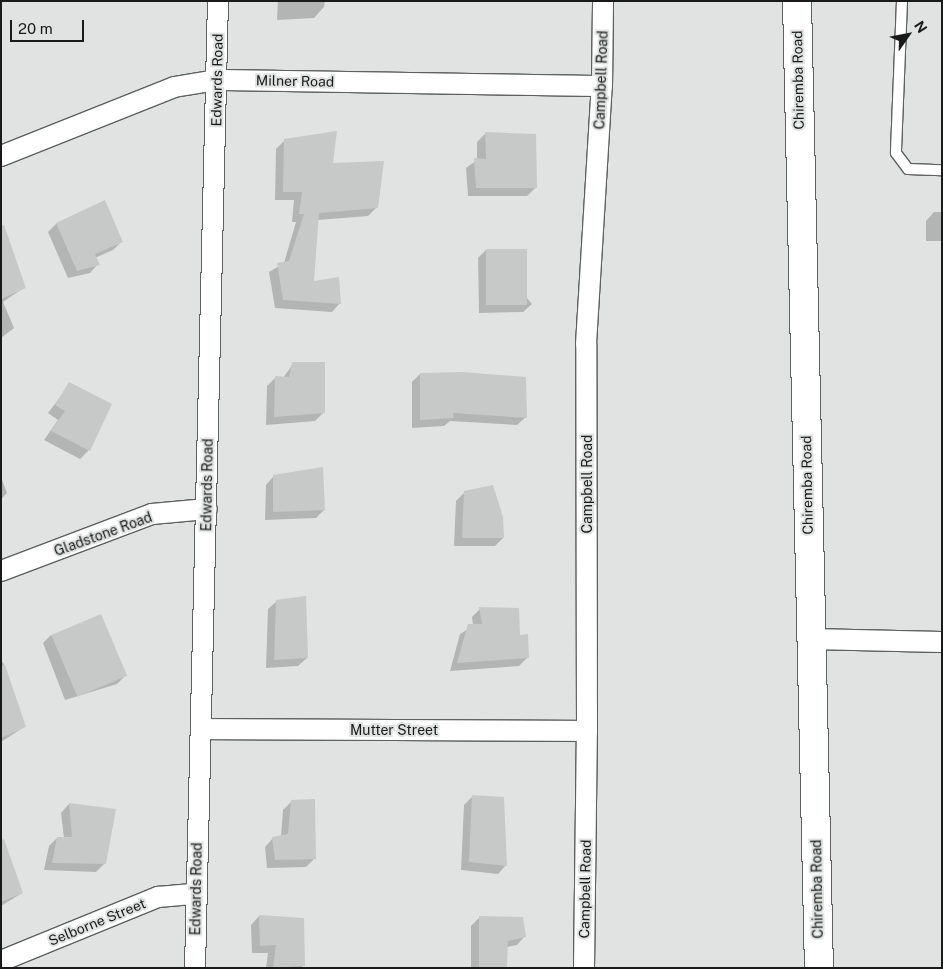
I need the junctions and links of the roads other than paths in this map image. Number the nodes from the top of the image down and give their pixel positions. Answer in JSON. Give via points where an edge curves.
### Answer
{"nodes":[{"id":1,"x":218,"y":1,"type":"edge"},
{"id":2,"x":603,"y":1,"type":"edge"},
{"id":3,"x":797,"y":1,"type":"edge"},
{"id":4,"x":902,"y":1,"type":"edge"},
{"id":5,"x":218,"y":80,"type":"junction"},
{"id":6,"x":602,"y":86,"type":"junction"},
{"id":7,"x":1,"y":156,"type":"edge"},
{"id":8,"x":942,"y":170,"type":"edge"},
{"id":9,"x":207,"y":509,"type":"junction"},
{"id":10,"x":1,"y":571,"type":"edge"},
{"id":11,"x":810,"y":639,"type":"junction"},
{"id":12,"x":942,"y":642,"type":"edge"},
{"id":13,"x":201,"y":729,"type":"junction"},
{"id":14,"x":587,"y":731,"type":"junction"},
{"id":15,"x":195,"y":894,"type":"junction"},
{"id":16,"x":1,"y":962,"type":"edge"},
{"id":17,"x":195,"y":968,"type":"edge"},
{"id":18,"x":584,"y":968,"type":"edge"},
{"id":19,"x":819,"y":968,"type":"edge"}],
"edges":[{"from":1,"to":5,"type":"street","name":"Edwards Road"},
{"from":2,"to":6,"type":"street","name":"Campbell Road"},
{"from":3,"to":11,"type":"main road","name":"Chiremba Road"},
{"from":4,"to":8,"type":"lane","via":[[896,153],[908,170]]},
{"from":5,"to":6,"type":"street","name":"Milner Road"},
{"from":5,"to":7,"type":"street","name":"Milner Road","via":[[174,87]]},
{"from":5,"to":9,"type":"street","name":"Edwards Road"},
{"from":6,"to":14,"type":"street","name":"Campbell Road","via":[[586,344]]},
{"from":9,"to":10,"type":"street","name":"Gladstone Road","via":[[152,514]]},
{"from":9,"to":13,"type":"street","name":"Edwards Road"},
{"from":11,"to":12,"type":"street"},
{"from":11,"to":19,"type":"main road","name":"Chiremba Road"},
{"from":13,"to":14,"type":"street","name":"Mutter Street"},
{"from":13,"to":15,"type":"street","name":"Edwards Road"},
{"from":14,"to":18,"type":"street","name":"Campbell Road"},
{"from":15,"to":16,"type":"street","name":"Selborne Street","via":[[158,897]]},
{"from":15,"to":17,"type":"street","name":"Edwards Road"}]}
